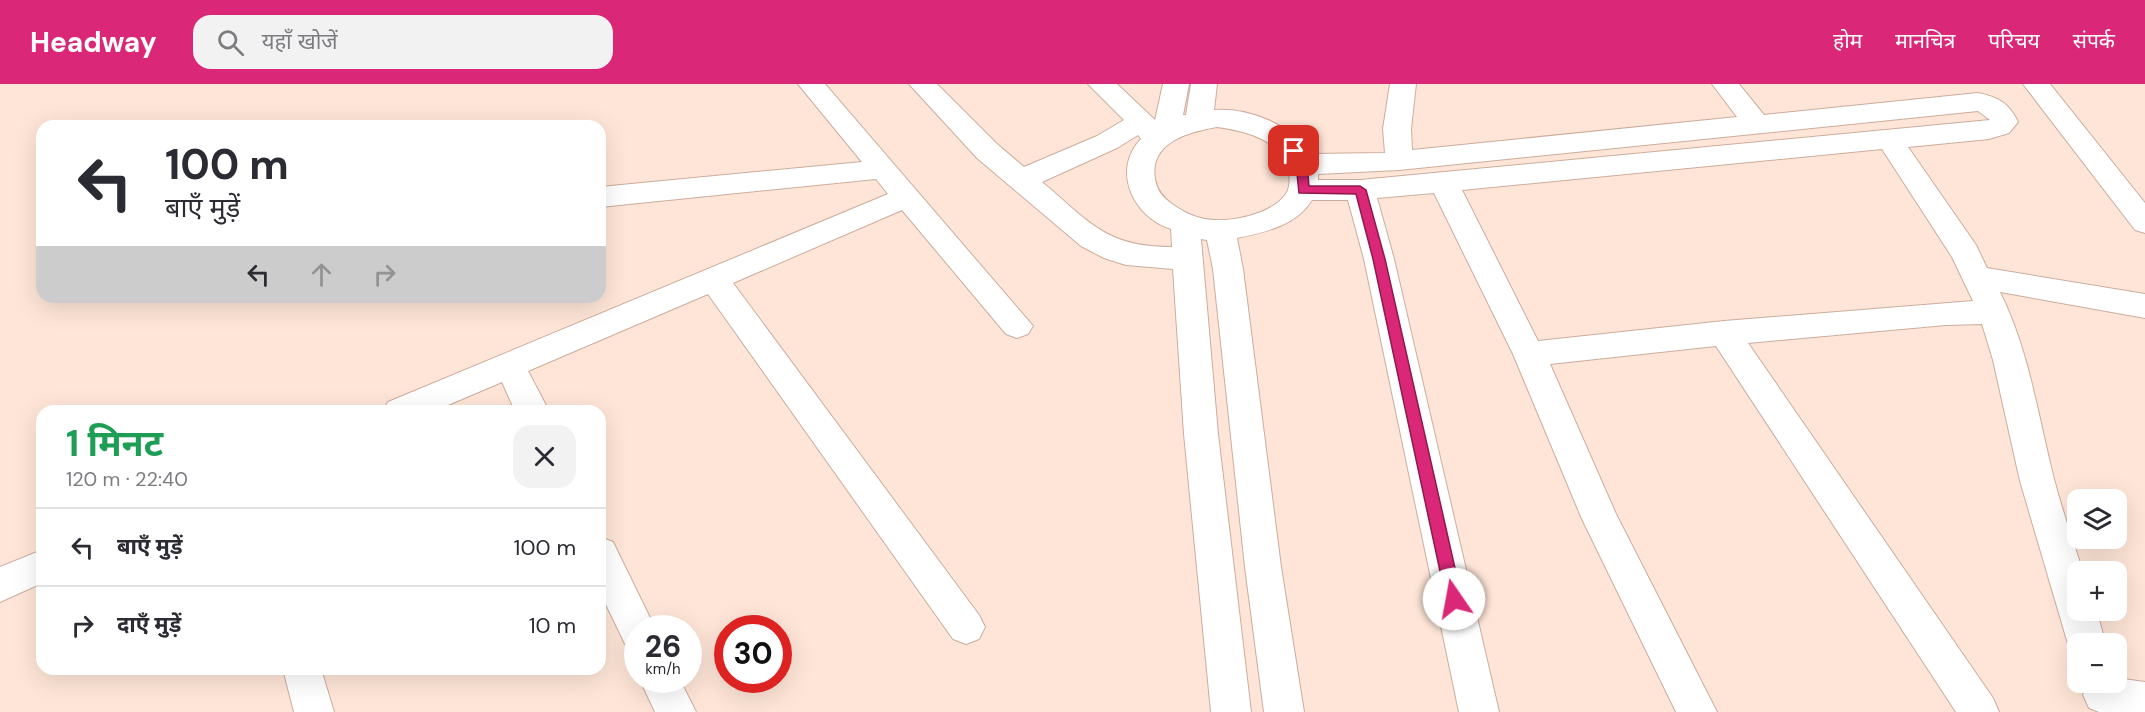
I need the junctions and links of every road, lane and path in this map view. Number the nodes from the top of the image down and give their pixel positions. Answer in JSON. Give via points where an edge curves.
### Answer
{"nodes":[{"id":1,"x":811,"y":84,"type":"edge"},
{"id":2,"x":922,"y":84,"type":"edge"},
{"id":3,"x":1101,"y":84,"type":"edge"},
{"id":4,"x":1176,"y":84,"type":"edge"},
{"id":5,"x":1204,"y":84,"type":"edge"},
{"id":6,"x":1403,"y":84,"type":"edge"},
{"id":7,"x":1725,"y":84,"type":"edge"},
{"id":8,"x":2036,"y":84,"type":"edge"},
{"id":9,"x":1994,"y":94,"type":"edge"},
{"id":10,"x":1199,"y":119,"type":"junction"},
{"id":11,"x":1757,"y":124,"type":"junction"},
{"id":12,"x":1155,"y":130,"type":"junction"},
{"id":13,"x":1889,"y":139,"type":"junction"},
{"id":14,"x":1399,"y":161,"type":"junction"},
{"id":15,"x":883,"y":169,"type":"junction"},
{"id":16,"x":1302,"y":177,"type":"junction"},
{"id":17,"x":1021,"y":180,"type":"junction"},
{"id":18,"x":1443,"y":181,"type":"junction"},
{"id":19,"x":1360,"y":190,"type":"junction"},
{"id":20,"x":606,"y":196,"type":"edge"},
{"id":21,"x":907,"y":197,"type":"junction"},
{"id":22,"x":2145,"y":223,"type":"edge"},
{"id":23,"x":1185,"y":224,"type":"junction"},
{"id":24,"x":1220,"y":229,"type":"junction"},
{"id":25,"x":1189,"y":258,"type":"junction"},
{"id":26,"x":1977,"y":277,"type":"junction"},
{"id":27,"x":713,"y":278,"type":"junction"},
{"id":28,"x":2145,"y":306,"type":"edge"},
{"id":29,"x":1994,"y":312,"type":"junction"},
{"id":30,"x":1017,"y":326,"type":"dead end"},
{"id":31,"x":1724,"y":333,"type":"junction"},
{"id":32,"x":1529,"y":354,"type":"junction"},
{"id":33,"x":509,"y":364,"type":"junction"},
{"id":34,"x":414,"y":405,"type":"edge"},
{"id":35,"x":529,"y":405,"type":"edge"},
{"id":36,"x":606,"y":565,"type":"edge"},
{"id":37,"x":36,"y":569,"type":"edge"},
{"id":38,"x":0,"y":585,"type":"edge"},
{"id":39,"x":630,"y":615,"type":"edge"},
{"id":40,"x":966,"y":627,"type":"dead end"},
{"id":41,"x":2084,"y":633,"type":"edge"},
{"id":42,"x":304,"y":675,"type":"edge"},
{"id":43,"x":666,"y":693,"type":"edge"},
{"id":44,"x":2097,"y":697,"type":"edge"},
{"id":45,"x":2145,"y":701,"type":"edge"},
{"id":46,"x":314,"y":712,"type":"edge"},
{"id":47,"x":676,"y":712,"type":"edge"},
{"id":48,"x":1231,"y":712,"type":"edge"},
{"id":49,"x":1284,"y":712,"type":"edge"},
{"id":50,"x":1479,"y":712,"type":"edge"},
{"id":51,"x":1697,"y":712,"type":"edge"},
{"id":52,"x":1978,"y":712,"type":"edge"}],
"edges":[{"from":1,"to":15,"type":"street"},
{"from":2,"to":17,"type":"street"},
{"from":3,"to":12,"type":"street"},
{"from":4,"to":12,"type":"street"},
{"from":5,"to":10,"type":"street"},
{"from":6,"to":14,"type":"street","via":[[1397,129]]},
{"from":7,"to":11,"type":"street"},
{"from":8,"to":22,"type":"street"},
{"from":9,"to":11,"type":"street","via":[[1978,102]]},
{"from":9,"to":13,"type":"street","via":[[2004,122],[1999,127]]},
{"from":10,"to":12,"type":"street"},
{"from":10,"to":16,"type":"street","via":[[1252,124],[1283,140]]},
{"from":11,"to":14,"type":"street"},
{"from":12,"to":17,"type":"street","via":[[1107,142]]},
{"from":12,"to":23,"type":"street","via":[[1140,161],[1143,189],[1153,203]]},
{"from":13,"to":18,"type":"street"},
{"from":13,"to":26,"type":"street"},
{"from":14,"to":16,"type":"street","via":[[1338,165]]},
{"from":15,"to":20,"type":"street"},
{"from":15,"to":21,"type":"street"},
{"from":16,"to":19,"type":"street"},
{"from":16,"to":24,"type":"street","via":[[1296,203],[1285,213],[1262,222]]},
{"from":17,"to":25,"type":"street","via":[[1108,251],[1135,257]]},
{"from":18,"to":19,"type":"street"},
{"from":18,"to":32,"type":"street"},
{"from":19,"to":50,"type":"street","via":[[1379,259]]},
{"from":21,"to":27,"type":"street"},
{"from":21,"to":30,"type":"street"},
{"from":23,"to":24,"type":"street"},
{"from":23,"to":25,"type":"street"},
{"from":24,"to":49,"type":"street"},
{"from":25,"to":48,"type":"street","via":[[1192,337]]},
{"from":26,"to":28,"type":"street"},
{"from":26,"to":29,"type":"street"},
{"from":27,"to":33,"type":"street"},
{"from":27,"to":40,"type":"street"},
{"from":29,"to":31,"type":"street"},
{"from":29,"to":41,"type":"street","via":[[2037,481]]},
{"from":31,"to":32,"type":"street"},
{"from":31,"to":52,"type":"street"},
{"from":32,"to":51,"type":"street","via":[[1600,519]]},
{"from":33,"to":34,"type":"street"},
{"from":33,"to":35,"type":"street"},
{"from":36,"to":39,"type":"street"},
{"from":37,"to":38,"type":"street"},
{"from":42,"to":46,"type":"street"},
{"from":43,"to":47,"type":"street"},
{"from":44,"to":45,"type":"street"}]}
